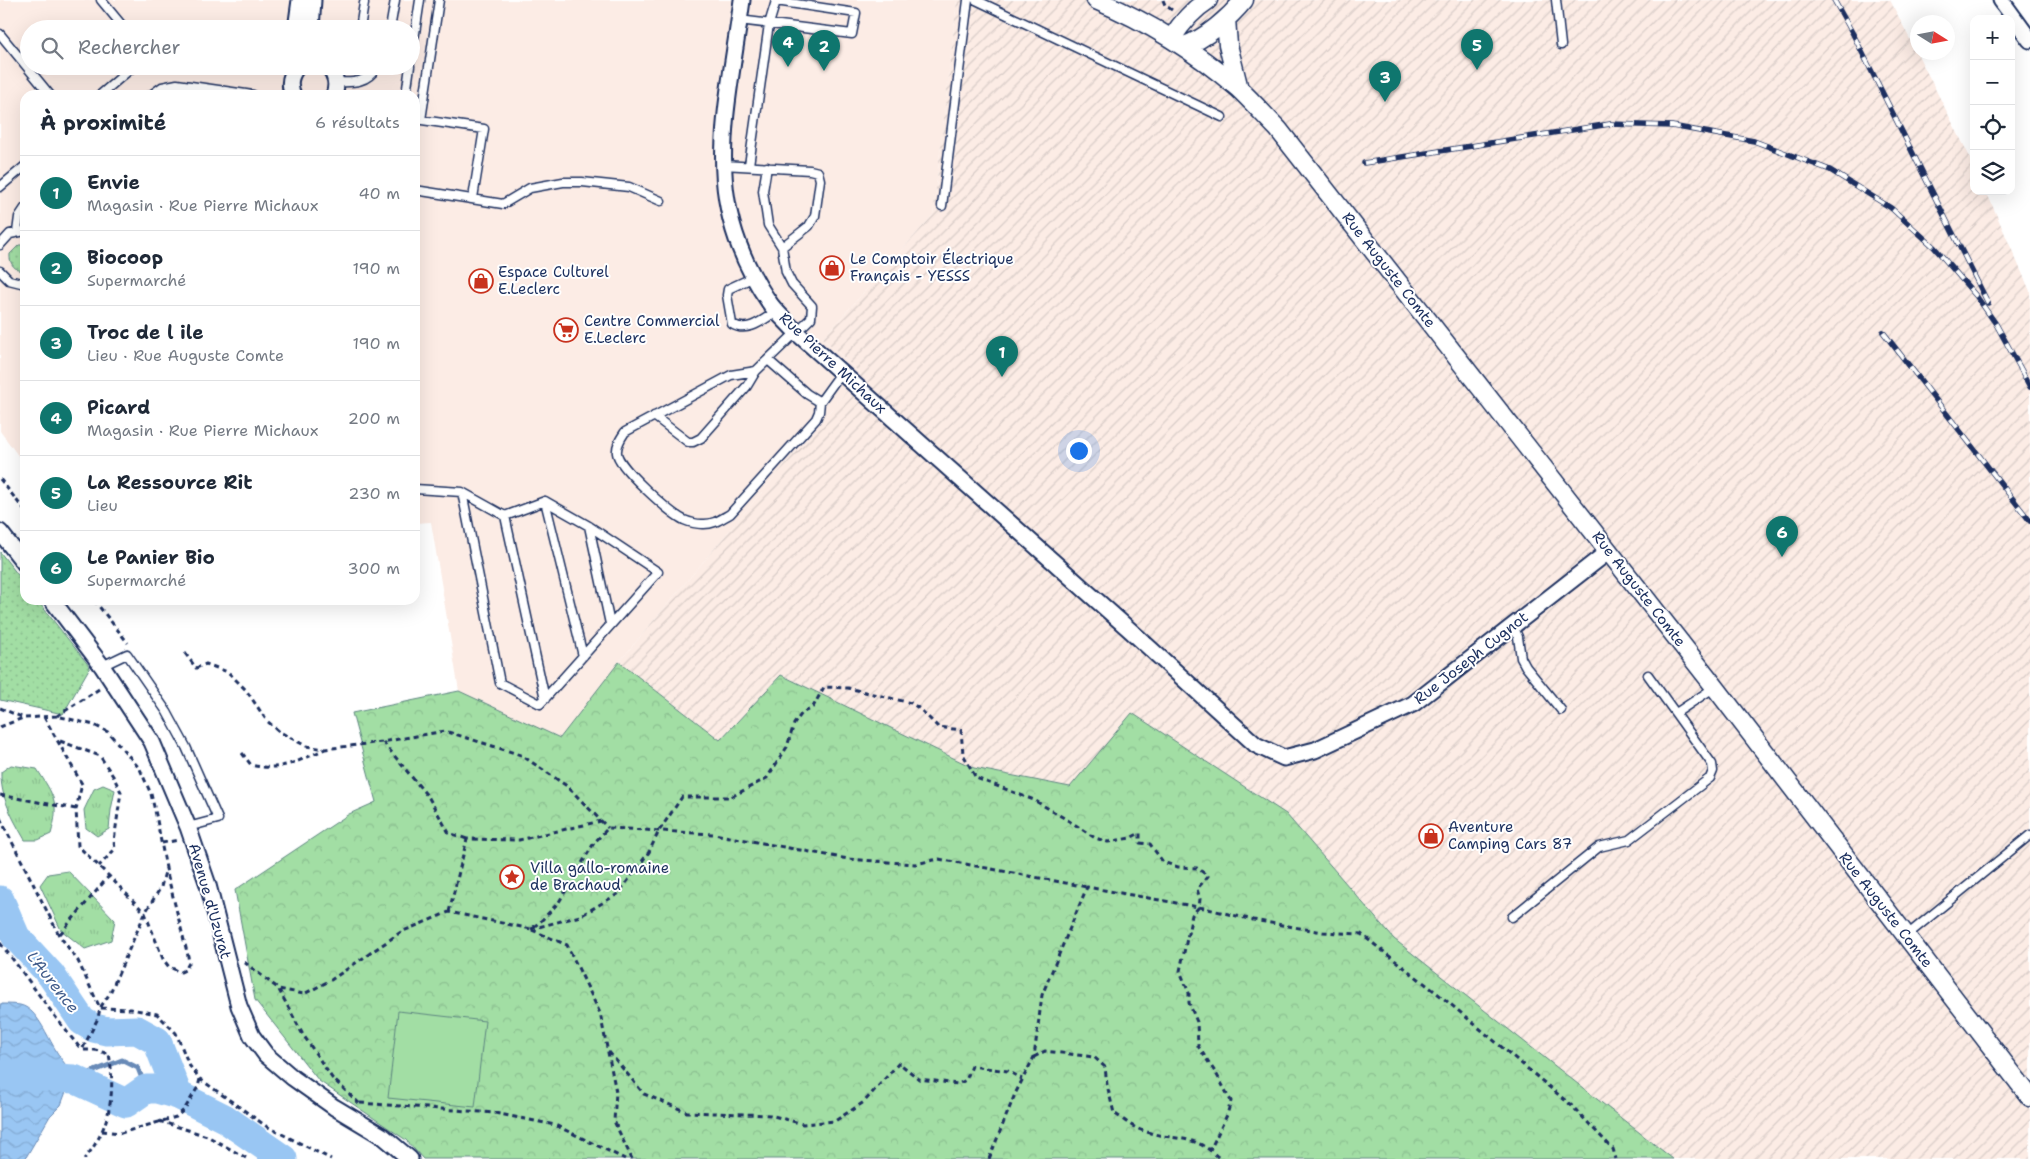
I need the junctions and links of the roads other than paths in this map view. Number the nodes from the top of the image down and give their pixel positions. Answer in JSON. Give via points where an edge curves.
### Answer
{"nodes":[{"id":1,"x":101,"y":0,"type":"edge"},
{"id":2,"x":300,"y":0,"type":"edge"},
{"id":3,"x":313,"y":0,"type":"edge"},
{"id":4,"x":395,"y":0,"type":"edge"},
{"id":5,"x":420,"y":0,"type":"edge"},
{"id":6,"x":439,"y":0,"type":"edge"},
{"id":7,"x":742,"y":0,"type":"edge"},
{"id":8,"x":968,"y":0,"type":"edge"},
{"id":9,"x":976,"y":0,"type":"edge"},
{"id":10,"x":1096,"y":0,"type":"edge"},
{"id":11,"x":1208,"y":0,"type":"edge"},
{"id":12,"x":1244,"y":0,"type":"edge"},
{"id":13,"x":1556,"y":0,"type":"edge"},
{"id":14,"x":2001,"y":0,"type":"edge"},
{"id":15,"x":364,"y":3,"type":"dead end"},
{"id":16,"x":1226,"y":18,"type":"junction"},
{"id":17,"x":117,"y":20,"type":"edge"},
{"id":18,"x":297,"y":20,"type":"edge"},
{"id":19,"x":312,"y":20,"type":"edge"},
{"id":20,"x":361,"y":20,"type":"edge"},
{"id":21,"x":392,"y":20,"type":"edge"},
{"id":22,"x":417,"y":20,"type":"edge"},
{"id":23,"x":739,"y":20,"type":"junction"},
{"id":24,"x":769,"y":24,"type":"junction"},
{"id":25,"x":0,"y":34,"type":"edge"},
{"id":26,"x":2030,"y":40,"type":"edge"},
{"id":27,"x":1178,"y":42,"type":"junction"},
{"id":28,"x":1560,"y":45,"type":"dead end"},
{"id":29,"x":20,"y":58,"type":"edge"},
{"id":30,"x":34,"y":75,"type":"edge"},
{"id":31,"x":123,"y":75,"type":"edge"},
{"id":32,"x":293,"y":75,"type":"edge"},
{"id":33,"x":369,"y":75,"type":"edge"},
{"id":34,"x":409,"y":75,"type":"edge"},
{"id":35,"x":333,"y":79,"type":"edge"},
{"id":36,"x":1239,"y":89,"type":"junction"},
{"id":37,"x":46,"y":90,"type":"edge"},
{"id":38,"x":106,"y":90,"type":"edge"},
{"id":39,"x":158,"y":90,"type":"edge"},
{"id":40,"x":218,"y":90,"type":"edge"},
{"id":41,"x":290,"y":90,"type":"edge"},
{"id":42,"x":407,"y":90,"type":"edge"},
{"id":43,"x":420,"y":108,"type":"edge"},
{"id":44,"x":1222,"y":117,"type":"dead end"},
{"id":45,"x":420,"y":119,"type":"edge"},
{"id":46,"x":723,"y":165,"type":"junction"},
{"id":47,"x":749,"y":166,"type":"junction"},
{"id":48,"x":767,"y":167,"type":"junction"},
{"id":49,"x":20,"y":170,"type":"edge"},
{"id":50,"x":0,"y":187,"type":"edge"},
{"id":51,"x":420,"y":191,"type":"edge"},
{"id":52,"x":473,"y":198,"type":"junction"},
{"id":53,"x":661,"y":201,"type":"dead end"},
{"id":54,"x":942,"y":206,"type":"dead end"},
{"id":55,"x":20,"y":231,"type":"edge"},
{"id":56,"x":0,"y":245,"type":"edge"},
{"id":57,"x":782,"y":246,"type":"junction"},
{"id":58,"x":0,"y":271,"type":"edge"},
{"id":59,"x":754,"y":277,"type":"junction"},
{"id":60,"x":20,"y":283,"type":"edge"},
{"id":61,"x":777,"y":311,"type":"junction"},
{"id":62,"x":797,"y":333,"type":"junction"},
{"id":63,"x":768,"y":360,"type":"junction"},
{"id":64,"x":756,"y":371,"type":"junction"},
{"id":65,"x":841,"y":373,"type":"junction"},
{"id":66,"x":820,"y":402,"type":"junction"},
{"id":67,"x":654,"y":416,"type":"junction"},
{"id":68,"x":420,"y":489,"type":"edge"},
{"id":69,"x":462,"y":492,"type":"junction"},
{"id":70,"x":545,"y":501,"type":"junction"},
{"id":71,"x":505,"y":516,"type":"junction"},
{"id":72,"x":589,"y":526,"type":"junction"},
{"id":73,"x":0,"y":532,"type":"edge"},
{"id":74,"x":1609,"y":551,"type":"junction"},
{"id":75,"x":20,"y":558,"type":"edge"},
{"id":76,"x":56,"y":605,"type":"edge"},
{"id":77,"x":610,"y":624,"type":"junction"},
{"id":78,"x":1513,"y":626,"type":"junction"},
{"id":79,"x":1131,"y":631,"type":"joint"},
{"id":80,"x":583,"y":656,"type":"junction"},
{"id":81,"x":102,"y":666,"type":"junction"},
{"id":82,"x":1648,"y":675,"type":"dead end"},
{"id":83,"x":1715,"y":687,"type":"junction"},
{"id":84,"x":545,"y":699,"type":"junction"},
{"id":85,"x":1561,"y":710,"type":"dead end"},
{"id":86,"x":1676,"y":713,"type":"junction"},
{"id":87,"x":188,"y":827,"type":"junction"},
{"id":88,"x":2030,"y":836,"type":"edge"},
{"id":89,"x":1512,"y":917,"type":"dead end"},
{"id":90,"x":1906,"y":936,"type":"junction"},
{"id":91,"x":2030,"y":1097,"type":"edge"},
{"id":92,"x":410,"y":1159,"type":"edge"}],
"edges":[{"from":1,"to":17,"type":"lane"},
{"from":2,"to":18,"type":"street"},
{"from":3,"to":19,"type":"street"},
{"from":4,"to":21,"type":"lane"},
{"from":5,"to":22,"type":"lane"},
{"from":6,"to":43,"type":"lane"},
{"from":7,"to":23,"type":"street","name":"Rue Pierre Michaux"},
{"from":8,"to":54,"type":"lane"},
{"from":9,"to":44,"type":"lane"},
{"from":10,"to":27,"type":"street","name":"Rue Auguste Comte","via":[[1131,14]]},
{"from":11,"to":27,"type":"street","via":[[1185,18]]},
{"from":12,"to":16,"type":"street"},
{"from":13,"to":28,"type":"lane"},
{"from":14,"to":26,"type":"street"},
{"from":15,"to":20,"type":"lane"},
{"from":16,"to":27,"type":"street","via":[[1206,34]]},
{"from":16,"to":36,"type":"street","via":[[1228,45]]},
{"from":23,"to":24,"type":"lane"},
{"from":23,"to":46,"type":"street","name":"Rue Pierre Michaux","via":[[723,138]]},
{"from":24,"to":24,"type":"lane","via":[[852,34],[856,13],[776,1]]},
{"from":24,"to":47,"type":"lane"},
{"from":25,"to":29,"type":"lane"},
{"from":27,"to":36,"type":"street","name":"Rue Auguste Comte"},
{"from":30,"to":37,"type":"lane"},
{"from":31,"to":38,"type":"lane"},
{"from":32,"to":41,"type":"street"},
{"from":33,"to":35,"type":"lane","via":[[357,83]]},
{"from":34,"to":42,"type":"lane"},
{"from":36,"to":74,"type":"street","name":"Rue Auguste Comte","via":[[1278,129]]},
{"from":39,"to":40,"type":"lane","via":[[176,84]]},
{"from":45,"to":52,"type":"lane","via":[[484,129]]},
{"from":46,"to":47,"type":"lane"},
{"from":46,"to":59,"type":"street","name":"Rue Pierre Michaux","via":[[732,224]]},
{"from":47,"to":48,"type":"lane"},
{"from":48,"to":57,"type":"lane","via":[[764,206],[768,226]]},
{"from":48,"to":57,"type":"lane","via":[[810,170],[818,172],[820,180],[814,216],[809,226]]},
{"from":49,"to":50,"type":"lane"},
{"from":51,"to":52,"type":"lane"},
{"from":52,"to":53,"type":"lane","via":[[503,204],[530,188],[582,182],[629,187]]},
{"from":55,"to":56,"type":"lane","via":[[5,238]]},
{"from":57,"to":62,"type":"lane","via":[[786,272],[792,284],[812,306],[811,318]]},
{"from":58,"to":60,"type":"lane","via":[[9,280]]},
{"from":59,"to":61,"type":"street","name":"Rue Pierre Michaux"},
{"from":59,"to":61,"type":"lane","via":[[728,289],[732,324],[746,328]]},
{"from":61,"to":62,"type":"street","name":"Rue Pierre Michaux"},
{"from":62,"to":63,"type":"lane"},
{"from":62,"to":65,"type":"street","name":"Rue Pierre Michaux"},
{"from":63,"to":64,"type":"lane"},
{"from":63,"to":66,"type":"lane"},
{"from":64,"to":67,"type":"lane","via":[[731,375]]},
{"from":64,"to":67,"type":"lane","via":[[748,386],[693,442],[688,442]]},
{"from":65,"to":66,"type":"lane"},
{"from":65,"to":79,"type":"street","name":"Rue Pierre Michaux"},
{"from":66,"to":67,"type":"lane","via":[[816,419],[730,514],[717,522],[704,524],[682,519],[630,475],[619,461],[616,452],[625,432]]},
{"from":68,"to":69,"type":"lane"},
{"from":69,"to":71,"type":"lane"},
{"from":69,"to":84,"type":"lane","via":[[500,683],[540,704]]},
{"from":70,"to":71,"type":"lane"},
{"from":70,"to":72,"type":"lane"},
{"from":70,"to":80,"type":"lane"},
{"from":71,"to":84,"type":"lane"},
{"from":72,"to":77,"type":"lane"},
{"from":72,"to":77,"type":"lane","via":[[658,572]]},
{"from":73,"to":75,"type":"street"},
{"from":74,"to":78,"type":"street","name":"Rue Joseph Cugnot"},
{"from":74,"to":83,"type":"street","name":"Rue Auguste Comte"},
{"from":76,"to":81,"type":"street","name":"Avenue d'Uzurat"},
{"from":77,"to":80,"type":"lane"},
{"from":78,"to":79,"type":"street","name":"Rue Joseph Cugnot","via":[[1413,704],[1315,750],[1284,758],[1256,745]]},
{"from":78,"to":85,"type":"lane","via":[[1526,667]]},
{"from":80,"to":84,"type":"lane"},
{"from":81,"to":87,"type":"street","name":"Avenue d'Uzurat","via":[[152,742]]},
{"from":81,"to":87,"type":"lane","via":[[128,654],[182,740],[218,819]]},
{"from":82,"to":86,"type":"lane"},
{"from":83,"to":86,"type":"lane"},
{"from":83,"to":90,"type":"street","name":"Rue Auguste Comte"},
{"from":86,"to":89,"type":"lane","via":[[1712,764],[1710,778],[1629,840],[1599,847]]},
{"from":87,"to":92,"type":"street","name":"Avenue d'Uzurat","via":[[208,885],[239,1006],[252,1036],[266,1055],[293,1078],[384,1137]]},
{"from":88,"to":90,"type":"lane"},
{"from":90,"to":91,"type":"street","name":"Rue Auguste Comte"}]}
